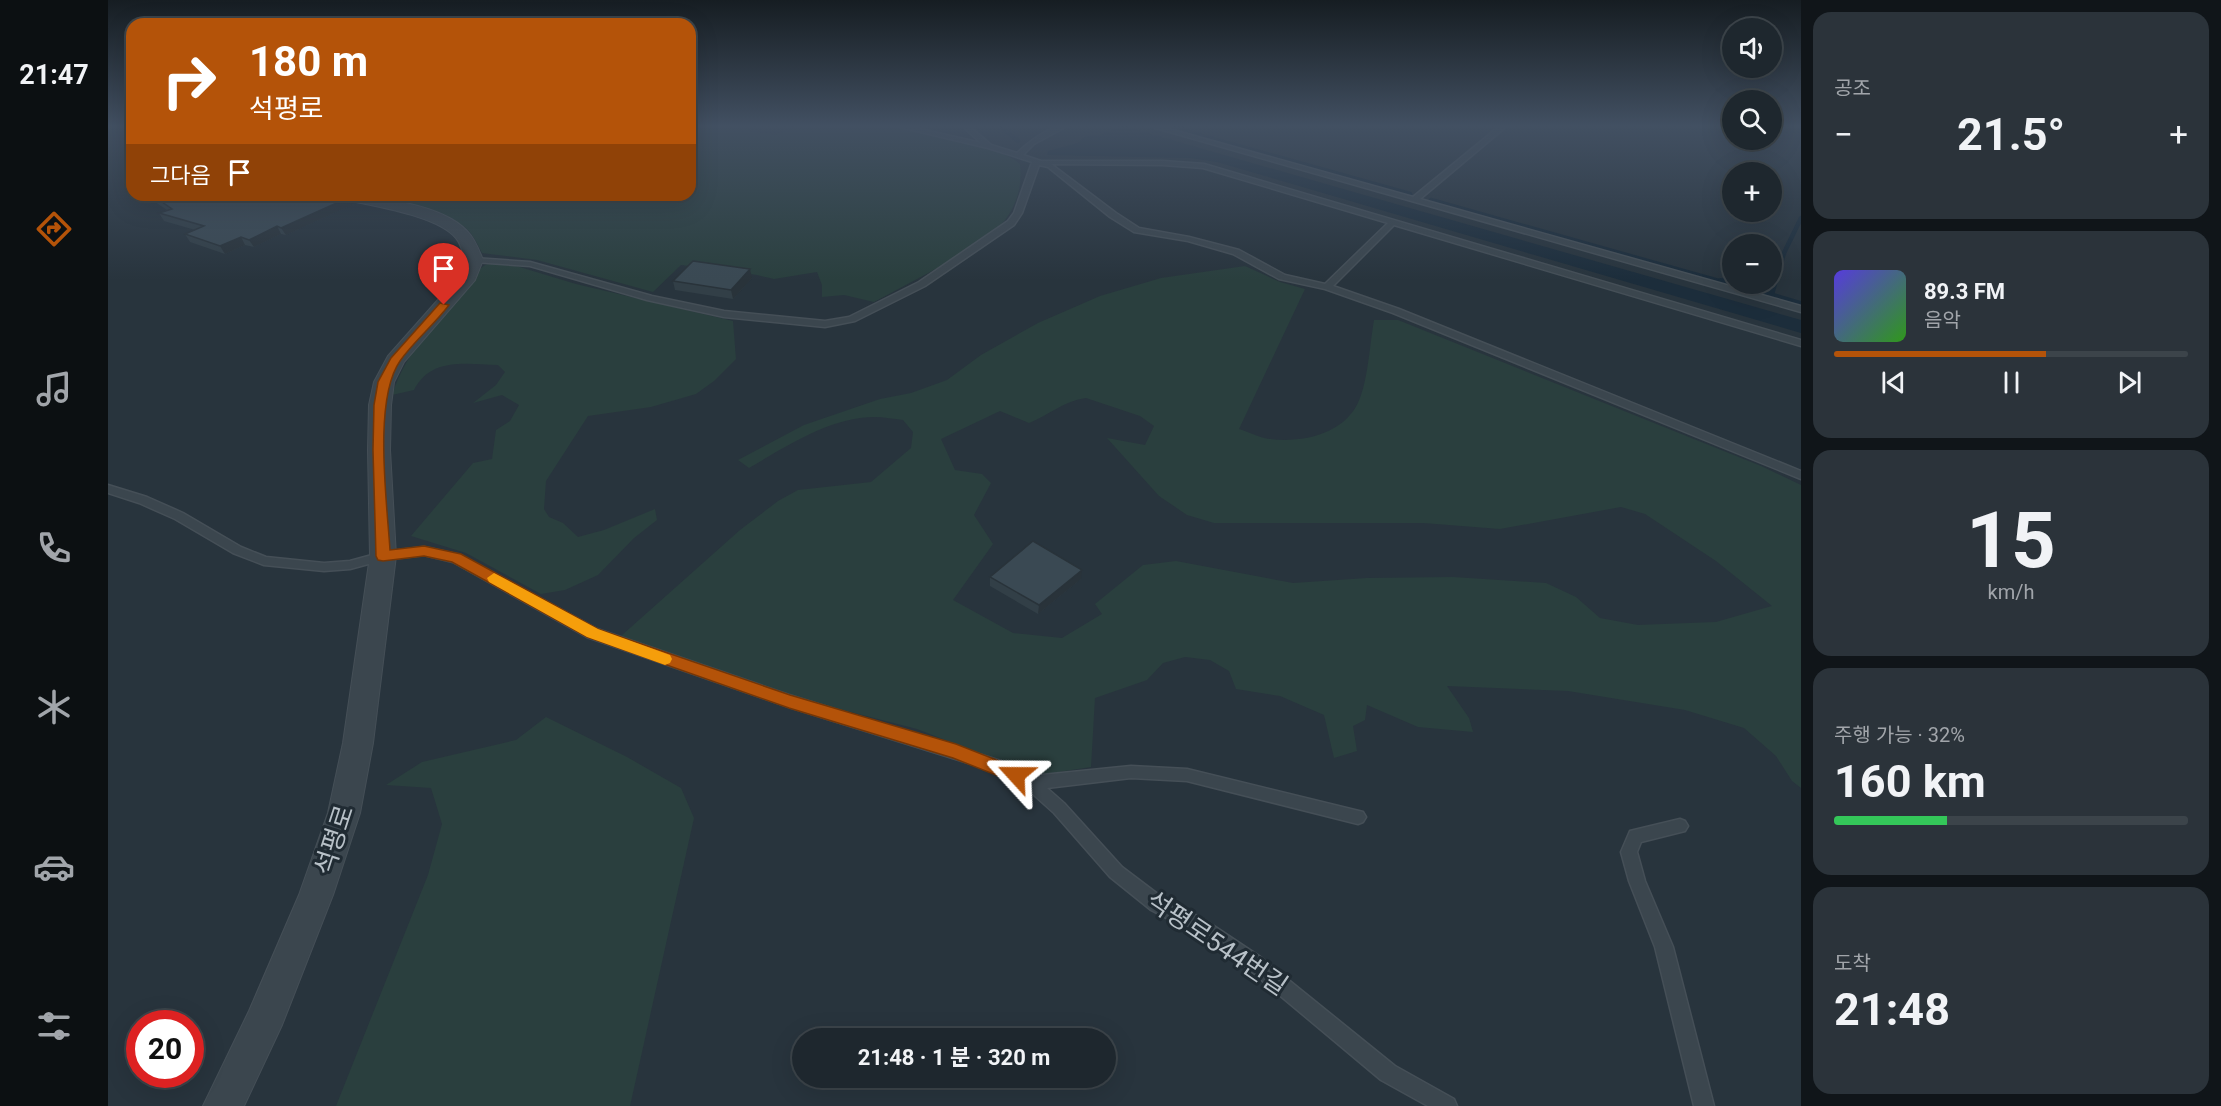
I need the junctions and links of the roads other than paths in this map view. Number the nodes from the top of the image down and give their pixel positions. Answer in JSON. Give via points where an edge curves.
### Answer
{"nodes":[{"id":1,"x":1030,"y":177,"type":"edge"},
{"id":2,"x":1065,"y":177,"type":"edge"},
{"id":3,"x":1237,"y":177,"type":"edge"},
{"id":4,"x":1332,"y":177,"type":"edge"},
{"id":5,"x":1443,"y":177,"type":"edge"},
{"id":6,"x":1415,"y":200,"type":"junction"},
{"id":7,"x":370,"y":201,"type":"edge"},
{"id":8,"x":1393,"y":222,"type":"junction"},
{"id":9,"x":474,"y":260,"type":"junction"},
{"id":10,"x":1327,"y":287,"type":"junction"},
{"id":11,"x":1801,"y":309,"type":"edge"},
{"id":12,"x":1801,"y":343,"type":"edge"},
{"id":13,"x":1801,"y":475,"type":"edge"},
{"id":14,"x":108,"y":489,"type":"edge"},
{"id":15,"x":383,"y":556,"type":"junction"},
{"id":16,"x":1031,"y":783,"type":"junction"},
{"id":17,"x":1358,"y":817,"type":"dead end"},
{"id":18,"x":1680,"y":826,"type":"dead end"},
{"id":19,"x":223,"y":1106,"type":"edge"},
{"id":20,"x":1447,"y":1106,"type":"edge"},
{"id":21,"x":1704,"y":1106,"type":"edge"}],
"edges":[{"from":1,"to":9,"type":"lane","via":[[1011,223],[922,284],[879,307],[825,324],[724,314],[530,264]]},
{"from":2,"to":10,"type":"lane","via":[[1137,230],[1214,244],[1282,277]]},
{"from":3,"to":8,"type":"lane"},
{"from":4,"to":6,"type":"lane"},
{"from":5,"to":6,"type":"lane"},
{"from":6,"to":11,"type":"lane"},
{"from":7,"to":9,"type":"street","via":[[437,220],[458,231]]},
{"from":8,"to":10,"type":"lane"},
{"from":8,"to":12,"type":"lane"},
{"from":9,"to":15,"type":"street","name":"석평로","via":[[469,276],[395,360],[384,382],[379,450]]},
{"from":10,"to":13,"type":"lane","via":[[1481,344]]},
{"from":14,"to":15,"type":"lane","via":[[179,516],[264,561],[324,567]]},
{"from":15,"to":16,"type":"lane","name":"석평로544번길","via":[[424,551],[456,558],[592,633],[789,701],[1001,767]]},
{"from":15,"to":19,"type":"street","name":"석평로","via":[[358,743],[344,813],[263,1026]]},
{"from":16,"to":17,"type":"lane","via":[[1131,772],[1187,775]]},
{"from":16,"to":20,"type":"lane","name":"석평로544번길","via":[[1116,872],[1156,904],[1199,926],[1253,962],[1388,1073]]},
{"from":18,"to":21,"type":"lane","via":[[1635,836],[1629,852],[1664,947]]}]}
